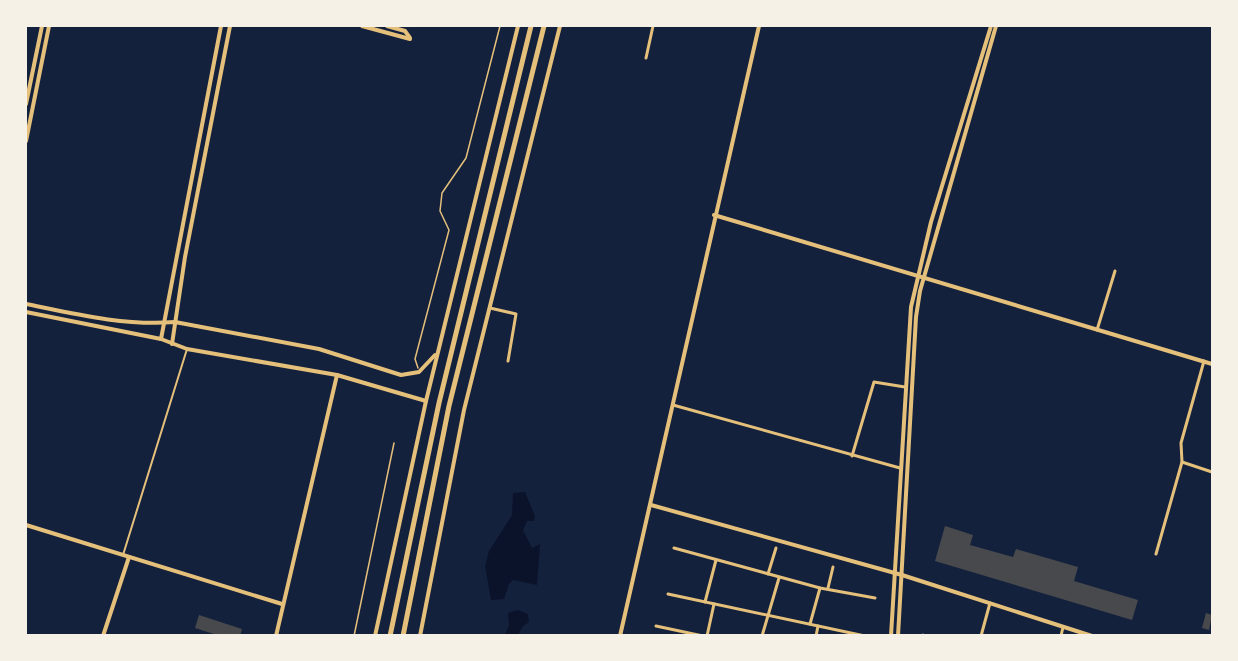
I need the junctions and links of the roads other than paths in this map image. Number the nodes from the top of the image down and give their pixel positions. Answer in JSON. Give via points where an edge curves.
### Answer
{"nodes":[{"id":1,"x":42,"y":26,"type":"edge"},
{"id":2,"x":48,"y":26,"type":"edge"},
{"id":3,"x":221,"y":26,"type":"edge"},
{"id":4,"x":231,"y":26,"type":"edge"},
{"id":5,"x":362,"y":26,"type":"edge"},
{"id":6,"x":387,"y":26,"type":"edge"},
{"id":7,"x":518,"y":26,"type":"edge"},
{"id":8,"x":531,"y":26,"type":"edge"},
{"id":9,"x":544,"y":26,"type":"edge"},
{"id":10,"x":560,"y":26,"type":"edge"},
{"id":11,"x":653,"y":26,"type":"edge"},
{"id":12,"x":759,"y":26,"type":"edge"},
{"id":13,"x":991,"y":26,"type":"edge"},
{"id":14,"x":996,"y":26,"type":"edge"},
{"id":15,"x":646,"y":58,"type":"dead end"},
{"id":16,"x":26,"y":104,"type":"edge"},
{"id":17,"x":26,"y":141,"type":"edge"},
{"id":18,"x":714,"y":215,"type":"junction"},
{"id":19,"x":1115,"y":271,"type":"dead end"},
{"id":20,"x":918,"y":276,"type":"junction"},
{"id":21,"x":924,"y":278,"type":"junction"},
{"id":22,"x":26,"y":304,"type":"edge"},
{"id":23,"x":490,"y":308,"type":"junction"},
{"id":24,"x":26,"y":312,"type":"edge"},
{"id":25,"x":175,"y":322,"type":"junction"},
{"id":26,"x":164,"y":323,"type":"junction"},
{"id":27,"x":1097,"y":330,"type":"junction"},
{"id":28,"x":161,"y":339,"type":"junction"},
{"id":29,"x":172,"y":344,"type":"junction"},
{"id":30,"x":187,"y":349,"type":"junction"},
{"id":31,"x":438,"y":352,"type":"junction"},
{"id":32,"x":508,"y":361,"type":"dead end"},
{"id":33,"x":1204,"y":361,"type":"junction"},
{"id":34,"x":1212,"y":364,"type":"edge"},
{"id":35,"x":337,"y":375,"type":"junction"},
{"id":36,"x":905,"y":387,"type":"junction"},
{"id":37,"x":426,"y":400,"type":"junction"},
{"id":38,"x":673,"y":405,"type":"junction"},
{"id":39,"x":852,"y":456,"type":"junction"},
{"id":40,"x":1182,"y":462,"type":"junction"},
{"id":41,"x":900,"y":468,"type":"junction"},
{"id":42,"x":1212,"y":472,"type":"edge"},
{"id":43,"x":651,"y":505,"type":"junction"},
{"id":44,"x":26,"y":525,"type":"edge"},
{"id":45,"x":674,"y":548,"type":"dead end"},
{"id":46,"x":776,"y":548,"type":"dead end"},
{"id":47,"x":1156,"y":554,"type":"dead end"},
{"id":48,"x":123,"y":555,"type":"junction"},
{"id":49,"x":129,"y":557,"type":"junction"},
{"id":50,"x":716,"y":560,"type":"junction"},
{"id":51,"x":833,"y":567,"type":"dead end"},
{"id":52,"x":894,"y":573,"type":"junction"},
{"id":53,"x":768,"y":574,"type":"junction"},
{"id":54,"x":902,"y":576,"type":"junction"},
{"id":55,"x":779,"y":578,"type":"junction"},
{"id":56,"x":820,"y":588,"type":"junction"},
{"id":57,"x":828,"y":588,"type":"junction"},
{"id":58,"x":668,"y":594,"type":"dead end"},
{"id":59,"x":875,"y":598,"type":"dead end"},
{"id":60,"x":705,"y":602,"type":"junction"},
{"id":61,"x":990,"y":603,"type":"junction"},
{"id":62,"x":282,"y":604,"type":"junction"},
{"id":63,"x":714,"y":604,"type":"junction"},
{"id":64,"x":768,"y":615,"type":"junction"},
{"id":65,"x":810,"y":624,"type":"junction"},
{"id":66,"x":656,"y":626,"type":"dead end"},
{"id":67,"x":818,"y":626,"type":"junction"},
{"id":68,"x":1063,"y":627,"type":"junction"},
{"id":69,"x":104,"y":636,"type":"edge"},
{"id":70,"x":276,"y":636,"type":"edge"},
{"id":71,"x":375,"y":636,"type":"edge"},
{"id":72,"x":390,"y":636,"type":"edge"},
{"id":73,"x":403,"y":636,"type":"edge"},
{"id":74,"x":420,"y":636,"type":"edge"},
{"id":75,"x":620,"y":636,"type":"edge"},
{"id":76,"x":705,"y":636,"type":"edge"},
{"id":77,"x":762,"y":636,"type":"edge"},
{"id":78,"x":816,"y":636,"type":"edge"},
{"id":79,"x":865,"y":636,"type":"edge"},
{"id":80,"x":891,"y":636,"type":"edge"},
{"id":81,"x":897,"y":636,"type":"edge"},
{"id":82,"x":981,"y":636,"type":"edge"},
{"id":83,"x":1060,"y":636,"type":"edge"},
{"id":84,"x":1092,"y":636,"type":"edge"}],
"edges":[{"from":1,"to":16,"type":"main road"},
{"from":2,"to":17,"type":"main road"},
{"from":3,"to":26,"type":"main road"},
{"from":4,"to":25,"type":"main road"},
{"from":5,"to":6,"type":"main road","via":[[410,39],[405,31]]},
{"from":7,"to":31,"type":"main road"},
{"from":8,"to":72,"type":"highway","via":[[439,403]]},
{"from":9,"to":73,"type":"highway","via":[[449,405]]},
{"from":10,"to":23,"type":"main road"},
{"from":11,"to":15,"type":"street"},
{"from":12,"to":18,"type":"main road"},
{"from":13,"to":20,"type":"main road"},
{"from":14,"to":21,"type":"main road"},
{"from":18,"to":20,"type":"main road"},
{"from":18,"to":38,"type":"main road"},
{"from":19,"to":27,"type":"street"},
{"from":20,"to":21,"type":"main road"},
{"from":20,"to":36,"type":"main road","via":[[911,307]]},
{"from":21,"to":27,"type":"main road"},
{"from":21,"to":54,"type":"main road","via":[[916,317]]},
{"from":22,"to":26,"type":"main road","via":[[99,319]]},
{"from":23,"to":32,"type":"street","via":[[516,314]]},
{"from":23,"to":74,"type":"main road","via":[[464,410]]},
{"from":24,"to":28,"type":"main road"},
{"from":25,"to":26,"type":"main road"},
{"from":25,"to":29,"type":"main road"},
{"from":25,"to":31,"type":"main road","via":[[326,351],[401,375],[419,372]]},
{"from":26,"to":28,"type":"main road"},
{"from":27,"to":33,"type":"main road"},
{"from":28,"to":29,"type":"main road"},
{"from":29,"to":30,"type":"main road"},
{"from":30,"to":35,"type":"main road"},
{"from":30,"to":48,"type":"street"},
{"from":31,"to":37,"type":"main road"},
{"from":33,"to":34,"type":"main road"},
{"from":33,"to":40,"type":"street","via":[[1180,443]]},
{"from":35,"to":37,"type":"main road"},
{"from":35,"to":62,"type":"main road"},
{"from":36,"to":39,"type":"street","via":[[874,382]]},
{"from":36,"to":41,"type":"main road"},
{"from":37,"to":71,"type":"main road"},
{"from":38,"to":39,"type":"street"},
{"from":38,"to":43,"type":"main road"},
{"from":39,"to":41,"type":"street"},
{"from":40,"to":42,"type":"street"},
{"from":40,"to":47,"type":"street"},
{"from":41,"to":52,"type":"main road"},
{"from":43,"to":52,"type":"main road"},
{"from":43,"to":75,"type":"main road"},
{"from":44,"to":48,"type":"main road"},
{"from":45,"to":50,"type":"street"},
{"from":46,"to":53,"type":"street"},
{"from":48,"to":49,"type":"main road"},
{"from":49,"to":62,"type":"main road"},
{"from":49,"to":69,"type":"main road"},
{"from":50,"to":53,"type":"street"},
{"from":50,"to":60,"type":"street"},
{"from":51,"to":57,"type":"street"},
{"from":52,"to":54,"type":"main road"},
{"from":52,"to":80,"type":"main road"},
{"from":53,"to":55,"type":"street"},
{"from":54,"to":61,"type":"main road"},
{"from":54,"to":81,"type":"main road"},
{"from":55,"to":56,"type":"street"},
{"from":55,"to":64,"type":"street"},
{"from":56,"to":57,"type":"street"},
{"from":56,"to":65,"type":"street"},
{"from":57,"to":59,"type":"street"},
{"from":58,"to":60,"type":"street"},
{"from":60,"to":63,"type":"street"},
{"from":61,"to":68,"type":"main road"},
{"from":61,"to":82,"type":"street"},
{"from":62,"to":70,"type":"main road"},
{"from":63,"to":64,"type":"street"},
{"from":63,"to":76,"type":"street"},
{"from":64,"to":65,"type":"street"},
{"from":64,"to":77,"type":"street"},
{"from":65,"to":67,"type":"street"},
{"from":66,"to":76,"type":"street"},
{"from":67,"to":78,"type":"street"},
{"from":67,"to":79,"type":"street"},
{"from":68,"to":83,"type":"street"},
{"from":68,"to":84,"type":"main road"}]}
